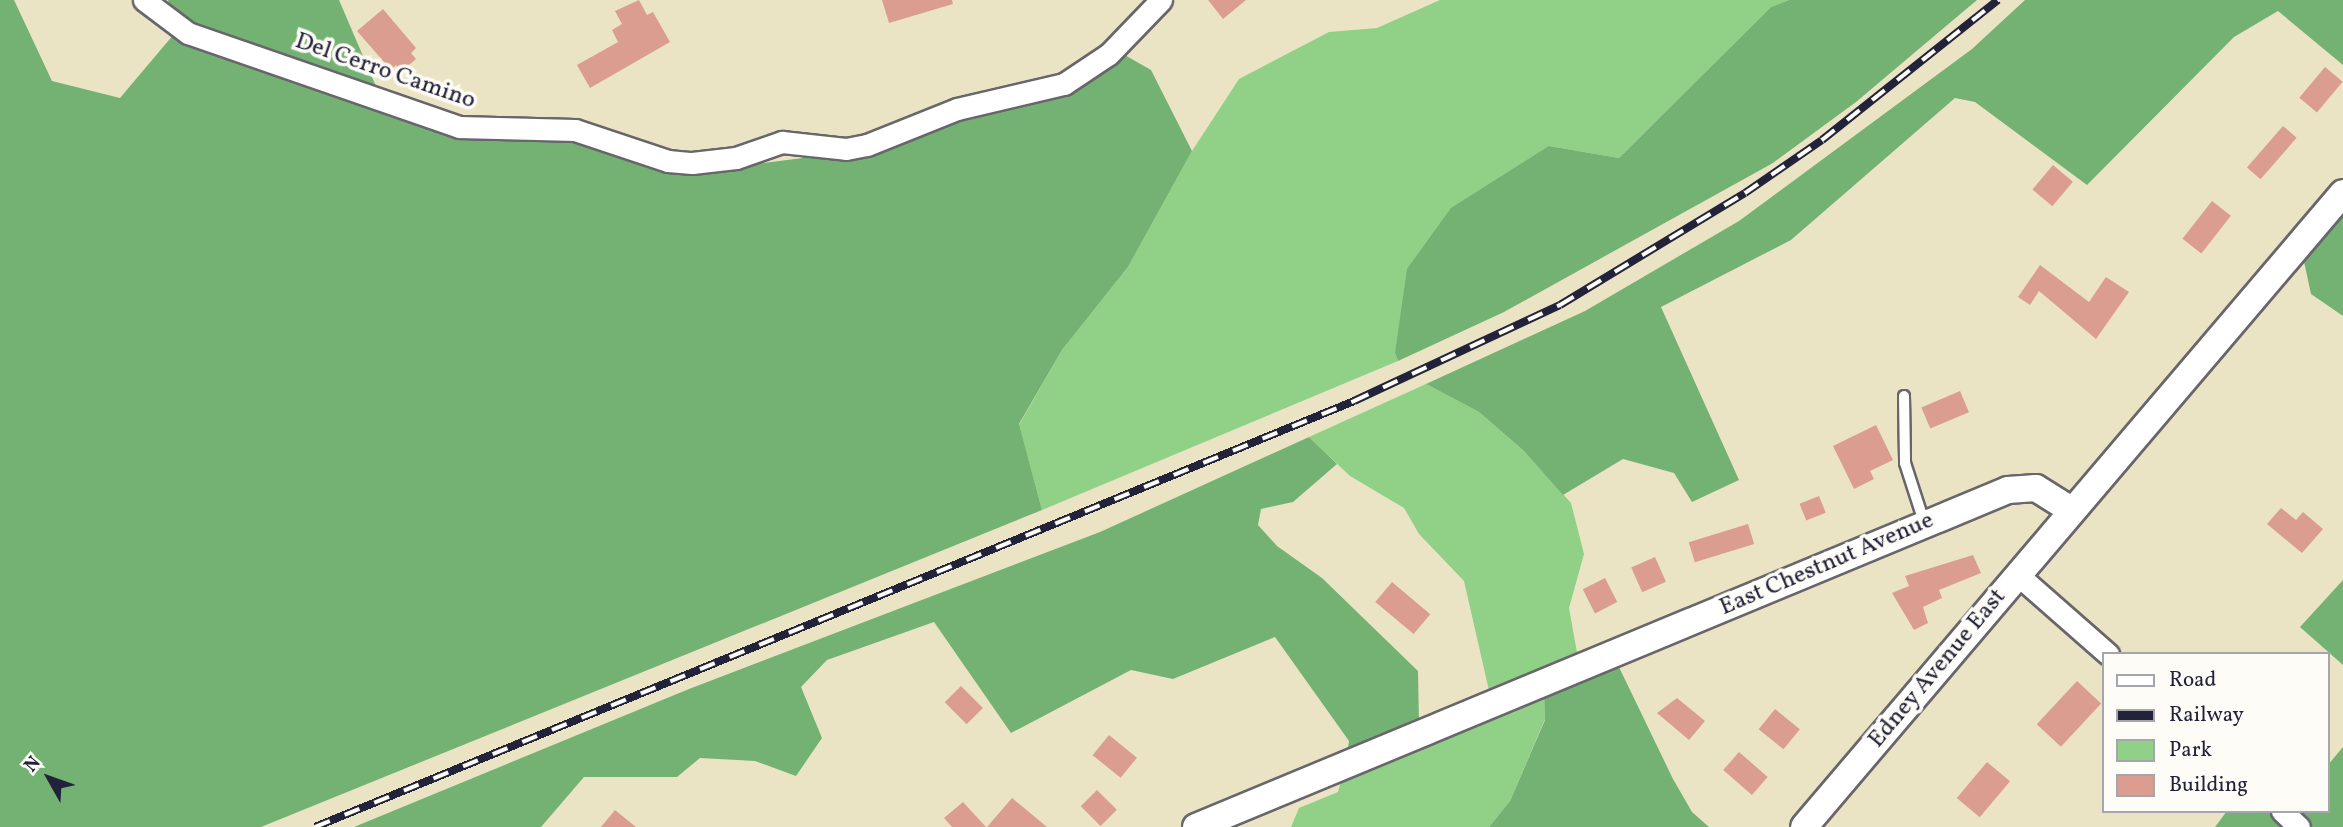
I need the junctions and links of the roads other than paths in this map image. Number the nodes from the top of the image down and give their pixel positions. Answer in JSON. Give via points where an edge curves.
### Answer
{"nodes":[{"id":1,"x":144,"y":0,"type":"edge"},
{"id":2,"x":1161,"y":0,"type":"edge"},
{"id":3,"x":2343,"y":193,"type":"edge"},
{"id":4,"x":1904,"y":396,"type":"dead end"},
{"id":5,"x":2071,"y":510,"type":"junction"},
{"id":6,"x":1925,"y":525,"type":"junction"},
{"id":7,"x":2018,"y":575,"type":"junction"},
{"id":8,"x":2106,"y":652,"type":"edge"},
{"id":9,"x":2284,"y":813,"type":"edge"},
{"id":10,"x":1196,"y":827,"type":"edge"},
{"id":11,"x":1804,"y":827,"type":"edge"},
{"id":12,"x":2299,"y":827,"type":"edge"}],
"edges":[{"from":1,"to":2,"type":"street","name":"Del Cerro Camino","via":[[188,33],[459,127],[575,131],[668,161],[692,163],[736,158],[782,142],[846,149],[867,145],[957,109],[1064,84],[1109,54]]},
{"from":3,"to":5,"type":"street"},
{"from":4,"to":6,"type":"lane","via":[[1905,463]]},
{"from":5,"to":6,"type":"street","name":"East Chestnut Avenue","via":[[2036,488],[2008,490]]},
{"from":5,"to":7,"type":"street","name":"Edney Avenue East"},
{"from":6,"to":10,"type":"street","name":"East Chestnut Avenue"},
{"from":7,"to":8,"type":"street"},
{"from":7,"to":11,"type":"street","name":"Edney Avenue East"},
{"from":9,"to":12,"type":"street"}]}
